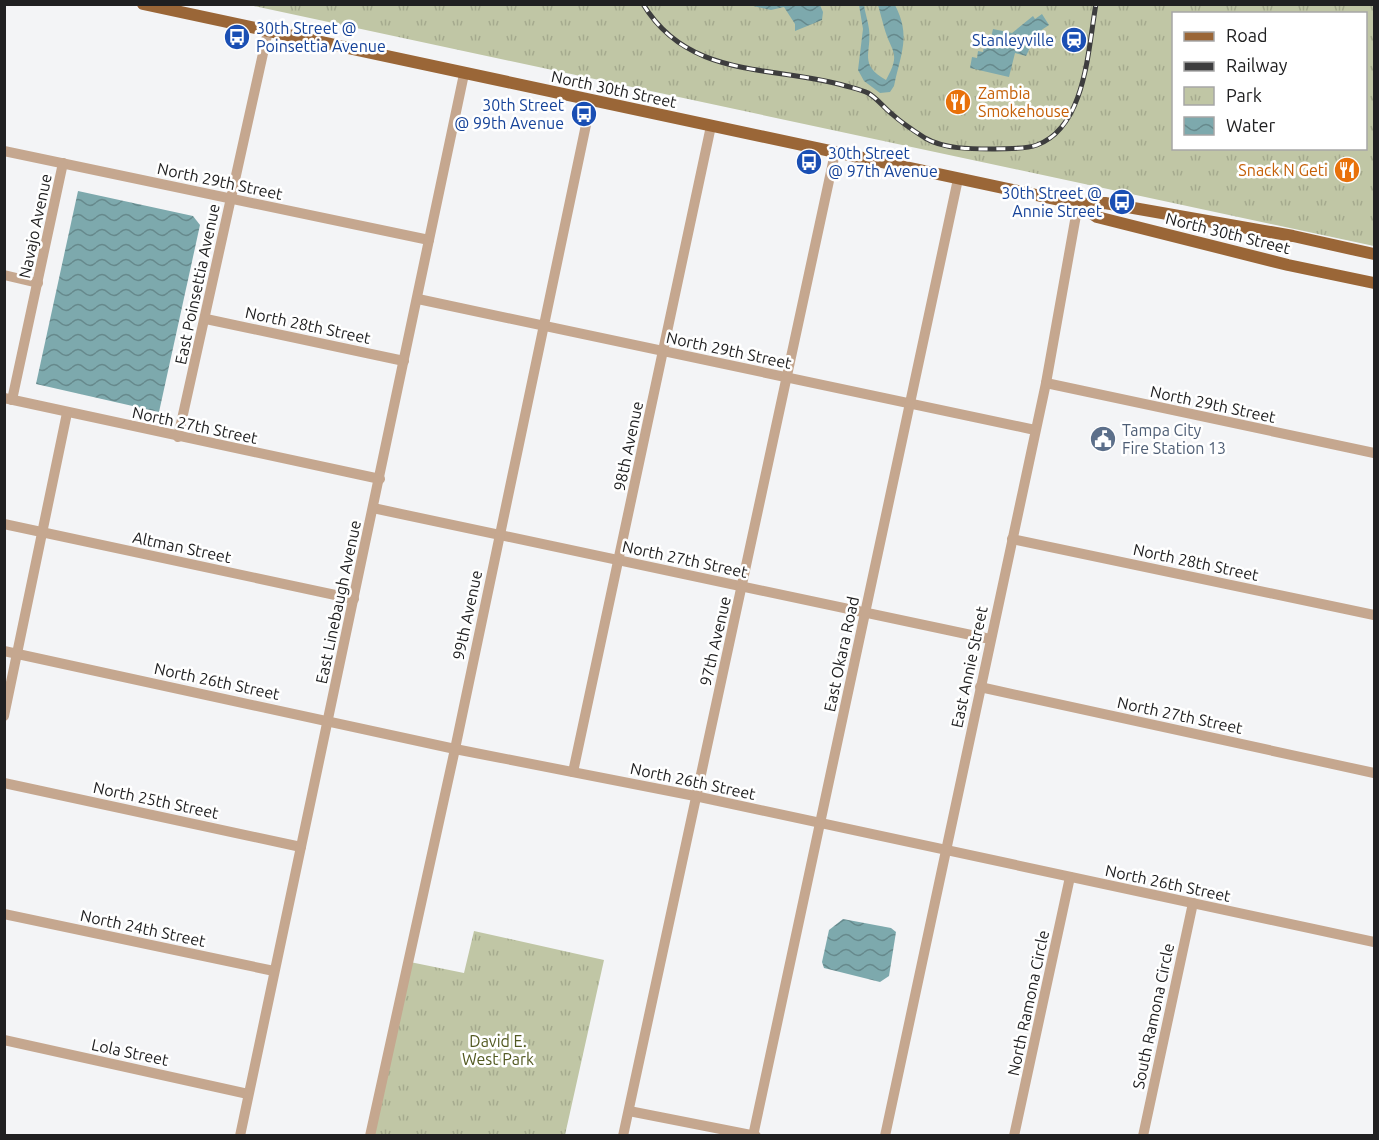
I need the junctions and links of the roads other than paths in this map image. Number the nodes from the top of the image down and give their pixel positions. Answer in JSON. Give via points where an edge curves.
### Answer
{"nodes":[{"id":1,"x":143,"y":4,"type":"edge"},
{"id":2,"x":268,"y":31,"type":"junction"},
{"id":3,"x":464,"y":74,"type":"junction"},
{"id":4,"x":591,"y":101,"type":"junction"},
{"id":5,"x":711,"y":126,"type":"junction"},
{"id":6,"x":4,"y":151,"type":"edge"},
{"id":7,"x":835,"y":153,"type":"junction"},
{"id":8,"x":63,"y":163,"type":"junction"},
{"id":9,"x":958,"y":179,"type":"junction"},
{"id":10,"x":231,"y":199,"type":"junction"},
{"id":11,"x":1078,"y":204,"type":"junction"},
{"id":12,"x":429,"y":240,"type":"junction"},
{"id":13,"x":1374,"y":254,"type":"edge"},
{"id":14,"x":4,"y":275,"type":"edge"},
{"id":15,"x":38,"y":283,"type":"junction"},
{"id":16,"x":1374,"y":283,"type":"edge"},
{"id":17,"x":418,"y":299,"type":"junction"},
{"id":18,"x":206,"y":319,"type":"junction"},
{"id":19,"x":543,"y":326,"type":"junction"},
{"id":20,"x":664,"y":352,"type":"junction"},
{"id":21,"x":404,"y":361,"type":"junction"},
{"id":22,"x":787,"y":378,"type":"junction"},
{"id":23,"x":1046,"y":383,"type":"junction"},
{"id":24,"x":8,"y":399,"type":"edge"},
{"id":25,"x":912,"y":403,"type":"junction"},
{"id":26,"x":67,"y":413,"type":"junction"},
{"id":27,"x":1035,"y":430,"type":"junction"},
{"id":28,"x":178,"y":436,"type":"junction"},
{"id":29,"x":1374,"y":453,"type":"edge"},
{"id":30,"x":380,"y":478,"type":"junction"},
{"id":31,"x":373,"y":508,"type":"junction"},
{"id":32,"x":4,"y":524,"type":"edge"},
{"id":33,"x":43,"y":532,"type":"junction"},
{"id":34,"x":499,"y":536,"type":"junction"},
{"id":35,"x":1011,"y":539,"type":"junction"},
{"id":36,"x":618,"y":561,"type":"junction"},
{"id":37,"x":742,"y":587,"type":"junction"},
{"id":38,"x":354,"y":599,"type":"junction"},
{"id":39,"x":866,"y":613,"type":"junction"},
{"id":40,"x":1374,"y":615,"type":"edge"},
{"id":41,"x":990,"y":639,"type":"junction"},
{"id":42,"x":4,"y":651,"type":"edge"},
{"id":43,"x":18,"y":654,"type":"junction"},
{"id":44,"x":980,"y":687,"type":"junction"},
{"id":45,"x":4,"y":716,"type":"edge"},
{"id":46,"x":328,"y":720,"type":"junction"},
{"id":47,"x":455,"y":749,"type":"junction"},
{"id":48,"x":573,"y":772,"type":"junction"},
{"id":49,"x":1374,"y":772,"type":"edge"},
{"id":50,"x":4,"y":783,"type":"edge"},
{"id":51,"x":695,"y":796,"type":"junction"},
{"id":52,"x":819,"y":824,"type":"junction"},
{"id":53,"x":301,"y":847,"type":"junction"},
{"id":54,"x":945,"y":851,"type":"junction"},
{"id":55,"x":1070,"y":877,"type":"junction"},
{"id":56,"x":1193,"y":903,"type":"junction"},
{"id":57,"x":4,"y":914,"type":"edge"},
{"id":58,"x":1374,"y":942,"type":"edge"},
{"id":59,"x":274,"y":971,"type":"junction"},
{"id":60,"x":4,"y":1040,"type":"edge"},
{"id":61,"x":248,"y":1094,"type":"junction"},
{"id":62,"x":629,"y":1111,"type":"junction"},
{"id":63,"x":754,"y":1135,"type":"edge"},
{"id":64,"x":240,"y":1136,"type":"edge"},
{"id":65,"x":370,"y":1136,"type":"edge"},
{"id":66,"x":623,"y":1136,"type":"edge"},
{"id":67,"x":885,"y":1136,"type":"edge"},
{"id":68,"x":1014,"y":1136,"type":"edge"},
{"id":69,"x":1143,"y":1136,"type":"edge"}],
"edges":[{"from":1,"to":2,"type":"main road","name":"North 30th Street"},
{"from":2,"to":3,"type":"main road","name":"North 30th Street"},
{"from":2,"to":10,"type":"street","name":"East Poinsettia Avenue"},
{"from":3,"to":4,"type":"main road","name":"North 30th Street"},
{"from":3,"to":12,"type":"street","name":"East Linebaugh Avenue"},
{"from":4,"to":5,"type":"main road","name":"North 30th Street"},
{"from":4,"to":19,"type":"street","name":"99th Avenue"},
{"from":5,"to":7,"type":"main road","name":"North 30th Street"},
{"from":5,"to":20,"type":"street","name":"98th Avenue"},
{"from":6,"to":8,"type":"street","name":"North 29th Street"},
{"from":7,"to":9,"type":"main road","name":"North 30th Street"},
{"from":7,"to":22,"type":"street","name":"97th Avenue"},
{"from":8,"to":10,"type":"street","name":"North 29th Street"},
{"from":8,"to":15,"type":"street","name":"Navajo Avenue"},
{"from":9,"to":11,"type":"main road","name":"North 30th Street"},
{"from":9,"to":25,"type":"street","name":"East Okara Road"},
{"from":10,"to":12,"type":"street","name":"North 29th Street"},
{"from":10,"to":18,"type":"street","name":"East Poinsettia Avenue"},
{"from":11,"to":13,"type":"main road","name":"North 30th Street","via":[[1106,203]]},
{"from":11,"to":16,"type":"main road","name":"North 30th Street","via":[[1097,217]]},
{"from":11,"to":23,"type":"street","name":"East Annie Street"},
{"from":12,"to":17,"type":"street","name":"East Linebaugh Avenue"},
{"from":14,"to":15,"type":"street"},
{"from":15,"to":24,"type":"street","name":"Navajo Avenue"},
{"from":17,"to":19,"type":"street","name":"North 29th Street"},
{"from":17,"to":21,"type":"street","name":"East Linebaugh Avenue"},
{"from":18,"to":21,"type":"street","name":"North 28th Street"},
{"from":18,"to":28,"type":"street","name":"East Poinsettia Avenue"},
{"from":19,"to":20,"type":"street","name":"North 29th Street"},
{"from":19,"to":34,"type":"street","name":"99th Avenue"},
{"from":20,"to":22,"type":"street","name":"North 29th Street"},
{"from":20,"to":36,"type":"street","name":"98th Avenue"},
{"from":21,"to":30,"type":"street","name":"East Linebaugh Avenue"},
{"from":22,"to":25,"type":"street","name":"North 29th Street"},
{"from":22,"to":37,"type":"street","name":"97th Avenue"},
{"from":23,"to":27,"type":"street","name":"East Annie Street"},
{"from":23,"to":29,"type":"street","name":"North 29th Street"},
{"from":24,"to":26,"type":"street","name":"North 27th Street"},
{"from":25,"to":27,"type":"street","name":"North 29th Street"},
{"from":25,"to":39,"type":"street","name":"East Okara Road"},
{"from":26,"to":28,"type":"street","name":"North 27th Street"},
{"from":26,"to":33,"type":"street"},
{"from":27,"to":35,"type":"street","name":"East Annie Street"},
{"from":28,"to":30,"type":"street","name":"North 27th Street"},
{"from":30,"to":31,"type":"street","name":"East Linebaugh Avenue"},
{"from":31,"to":34,"type":"street","name":"North 27th Street"},
{"from":31,"to":38,"type":"street","name":"East Linebaugh Avenue"},
{"from":32,"to":33,"type":"street","name":"Altman Street"},
{"from":33,"to":38,"type":"street","name":"Altman Street"},
{"from":33,"to":43,"type":"street"},
{"from":34,"to":36,"type":"street","name":"North 27th Street"},
{"from":34,"to":47,"type":"street","name":"99th Avenue"},
{"from":35,"to":40,"type":"street","name":"North 28th Street"},
{"from":35,"to":41,"type":"street","name":"East Annie Street"},
{"from":36,"to":37,"type":"street","name":"North 27th Street"},
{"from":36,"to":48,"type":"street","name":"98th Avenue"},
{"from":37,"to":39,"type":"street","name":"North 27th Street"},
{"from":37,"to":51,"type":"street","name":"97th Avenue"},
{"from":38,"to":46,"type":"street","name":"East Linebaugh Avenue"},
{"from":39,"to":41,"type":"street","name":"North 27th Street"},
{"from":39,"to":52,"type":"street","name":"East Okara Road"},
{"from":41,"to":44,"type":"street","name":"East Annie Street"},
{"from":42,"to":43,"type":"street","name":"North 26th Street"},
{"from":43,"to":45,"type":"street"},
{"from":43,"to":46,"type":"street","name":"North 26th Street"},
{"from":44,"to":49,"type":"street","name":"North 27th Street"},
{"from":44,"to":54,"type":"street","name":"East Annie Street"},
{"from":46,"to":47,"type":"street","name":"North 26th Street"},
{"from":46,"to":53,"type":"street","name":"East Linebaugh Avenue"},
{"from":47,"to":48,"type":"street","name":"North 26th Street"},
{"from":47,"to":65,"type":"street","name":"99th Avenue"},
{"from":48,"to":51,"type":"street","name":"North 26th Street"},
{"from":50,"to":53,"type":"street","name":"North 25th Street"},
{"from":51,"to":52,"type":"street","name":"North 26th Street"},
{"from":51,"to":62,"type":"street","name":"97th Avenue"},
{"from":52,"to":54,"type":"street","name":"North 26th Street"},
{"from":52,"to":63,"type":"street","name":"East Okara Road"},
{"from":53,"to":59,"type":"street","name":"East Linebaugh Avenue"},
{"from":54,"to":55,"type":"street","name":"North 26th Street"},
{"from":54,"to":67,"type":"street","name":"East Annie Street"},
{"from":55,"to":56,"type":"street","name":"North 26th Street"},
{"from":55,"to":68,"type":"street","name":"North Ramona Circle"},
{"from":56,"to":58,"type":"street","name":"North 26th Street"},
{"from":56,"to":69,"type":"street","name":"South Ramona Circle"},
{"from":57,"to":59,"type":"street","name":"North 24th Street"},
{"from":59,"to":61,"type":"street","name":"East Linebaugh Avenue"},
{"from":60,"to":61,"type":"street","name":"Lola Street"},
{"from":61,"to":64,"type":"street","name":"East Linebaugh Avenue"},
{"from":62,"to":63,"type":"street"},
{"from":62,"to":66,"type":"street","name":"97th Avenue"}]}
